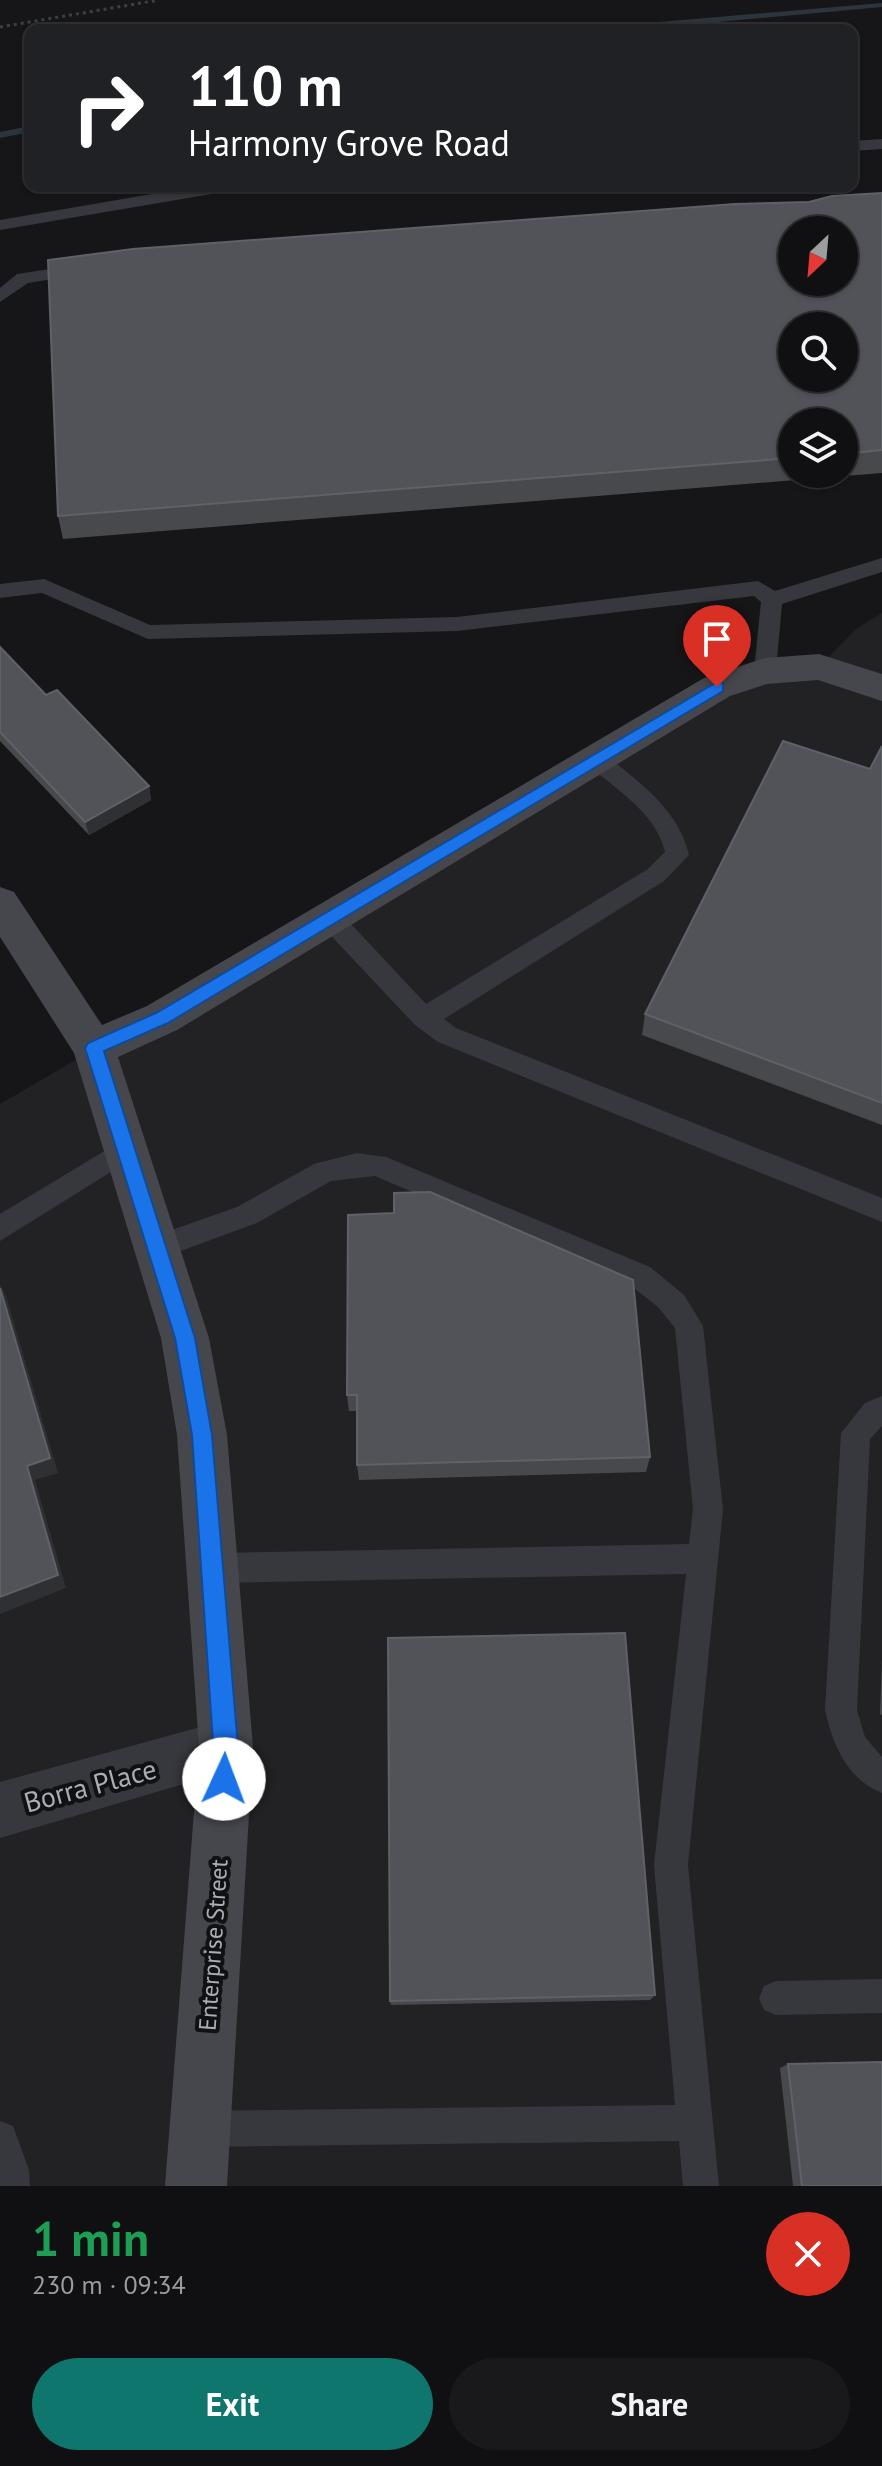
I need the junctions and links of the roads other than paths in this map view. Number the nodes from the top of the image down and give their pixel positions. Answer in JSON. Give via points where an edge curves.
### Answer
{"nodes":[{"id":1,"x":882,"y":144,"type":"edge"},
{"id":2,"x":858,"y":146,"type":"edge"},
{"id":3,"x":194,"y":192,"type":"edge"},
{"id":4,"x":0,"y":225,"type":"edge"},
{"id":5,"x":97,"y":267,"type":"edge"},
{"id":6,"x":0,"y":297,"type":"edge"},
{"id":7,"x":882,"y":565,"type":"edge"},
{"id":8,"x":0,"y":591,"type":"edge"},
{"id":9,"x":772,"y":600,"type":"junction"},
{"id":10,"x":765,"y":671,"type":"junction"},
{"id":11,"x":882,"y":688,"type":"edge"},
{"id":12,"x":596,"y":759,"type":"junction"},
{"id":13,"x":0,"y":903,"type":"edge"},
{"id":14,"x":329,"y":917,"type":"junction"},
{"id":15,"x":424,"y":1018,"type":"junction"},
{"id":16,"x":94,"y":1048,"type":"junction"},
{"id":17,"x":126,"y":1149,"type":"junction"},
{"id":18,"x":882,"y":1210,"type":"edge"},
{"id":19,"x":0,"y":1229,"type":"edge"},
{"id":20,"x":159,"y":1247,"type":"junction"},
{"id":21,"x":882,"y":1410,"type":"edge"},
{"id":22,"x":703,"y":1559,"type":"junction"},
{"id":23,"x":214,"y":1568,"type":"junction"},
{"id":24,"x":226,"y":1747,"type":"junction"},
{"id":25,"x":882,"y":1777,"type":"edge"},
{"id":26,"x":0,"y":1810,"type":"edge"},
{"id":27,"x":882,"y":1996,"type":"edge"},
{"id":28,"x":776,"y":1998,"type":"dead end"},
{"id":29,"x":695,"y":2123,"type":"junction"},
{"id":30,"x":200,"y":2129,"type":"junction"},
{"id":31,"x":0,"y":2139,"type":"edge"},
{"id":32,"x":12,"y":2186,"type":"edge"},
{"id":33,"x":196,"y":2186,"type":"edge"},
{"id":34,"x":701,"y":2186,"type":"edge"}],
"edges":[{"from":1,"to":2,"type":"lane"},
{"from":3,"to":4,"type":"lane"},
{"from":5,"to":6,"type":"lane","via":[[23,278]]},
{"from":7,"to":9,"type":"lane"},
{"from":8,"to":9,"type":"lane","via":[[44,586],[148,632],[457,624],[758,588]]},
{"from":9,"to":10,"type":"lane"},
{"from":10,"to":11,"type":"street","via":[[819,667]]},
{"from":10,"to":12,"type":"street","via":[[717,687]]},
{"from":12,"to":14,"type":"street"},
{"from":12,"to":15,"type":"lane","via":[[672,831],[677,855],[656,875]]},
{"from":13,"to":16,"type":"street","name":"Enterprise Street"},
{"from":14,"to":15,"type":"lane"},
{"from":14,"to":16,"type":"street","via":[[162,1018]]},
{"from":15,"to":18,"type":"lane","via":[[474,1047]]},
{"from":16,"to":17,"type":"street","name":"Enterprise Street"},
{"from":17,"to":19,"type":"lane"},
{"from":17,"to":20,"type":"street","name":"Enterprise Street"},
{"from":20,"to":22,"type":"lane","via":[[244,1216],[305,1179],[355,1162],[377,1165],[640,1276],[670,1298],[689,1326],[708,1509]]},
{"from":20,"to":23,"type":"street","name":"Enterprise Street","via":[[185,1338],[200,1421]]},
{"from":21,"to":25,"type":"lane","via":[[856,1433],[841,1710],[847,1742]]},
{"from":22,"to":23,"type":"lane"},
{"from":22,"to":29,"type":"lane","via":[[671,1865]]},
{"from":23,"to":24,"type":"street","name":"Enterprise Street"},
{"from":24,"to":26,"type":"street","name":"Borra Place"},
{"from":24,"to":30,"type":"street","name":"Enterprise Street"},
{"from":27,"to":28,"type":"lane"},
{"from":29,"to":30,"type":"lane"},
{"from":29,"to":34,"type":"lane"},
{"from":30,"to":33,"type":"street","name":"Enterprise Street"},
{"from":31,"to":32,"type":"lane"}]}
